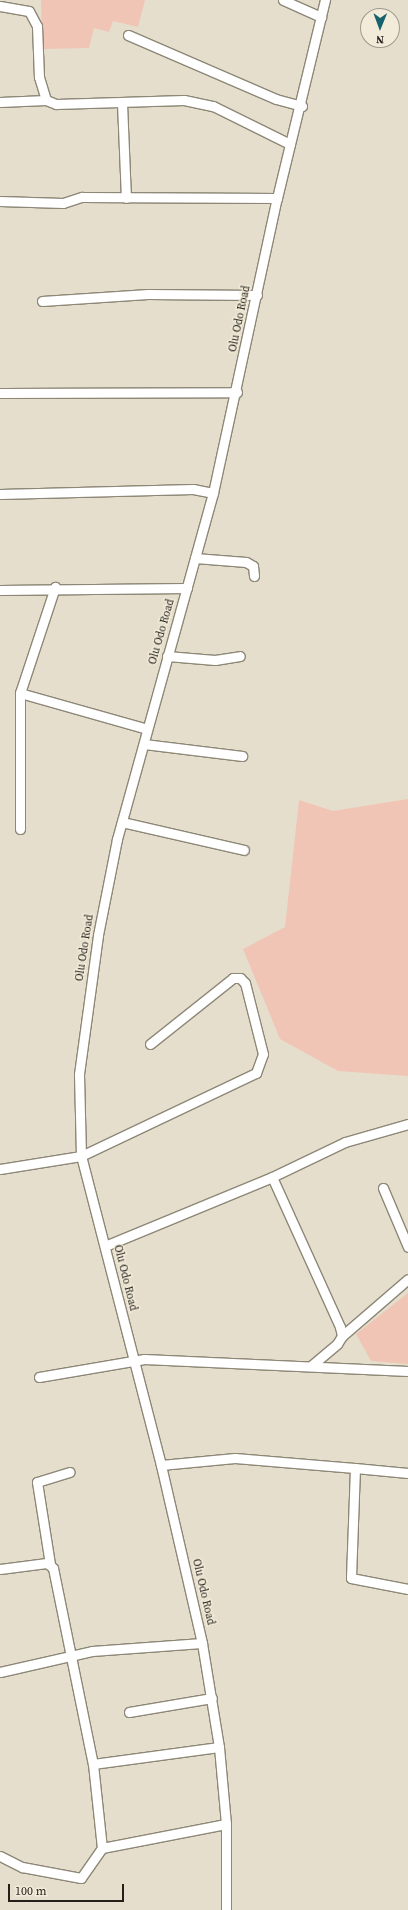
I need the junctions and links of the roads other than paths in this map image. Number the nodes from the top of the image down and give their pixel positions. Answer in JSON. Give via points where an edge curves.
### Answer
{"nodes":[{"id":1,"x":283,"y":0,"type":"edge"},
{"id":2,"x":325,"y":0,"type":"edge"},
{"id":3,"x":0,"y":6,"type":"edge"},
{"id":4,"x":321,"y":17,"type":"junction"},
{"id":5,"x":128,"y":35,"type":"dead end"},
{"id":6,"x":46,"y":100,"type":"junction"},
{"id":7,"x":0,"y":102,"type":"edge"},
{"id":8,"x":122,"y":103,"type":"junction"},
{"id":9,"x":302,"y":106,"type":"junction"},
{"id":10,"x":290,"y":144,"type":"junction"},
{"id":11,"x":126,"y":198,"type":"junction"},
{"id":12,"x":277,"y":198,"type":"junction"},
{"id":13,"x":0,"y":201,"type":"edge"},
{"id":14,"x":257,"y":295,"type":"junction"},
{"id":15,"x":42,"y":301,"type":"dead end"},
{"id":16,"x":237,"y":392,"type":"junction"},
{"id":17,"x":0,"y":394,"type":"edge"},
{"id":18,"x":213,"y":493,"type":"junction"},
{"id":19,"x":0,"y":494,"type":"edge"},
{"id":20,"x":195,"y":558,"type":"junction"},
{"id":21,"x":254,"y":576,"type":"dead end"},
{"id":22,"x":55,"y":587,"type":"junction"},
{"id":23,"x":187,"y":588,"type":"junction"},
{"id":24,"x":0,"y":590,"type":"edge"},
{"id":25,"x":167,"y":656,"type":"junction"},
{"id":26,"x":240,"y":656,"type":"dead end"},
{"id":27,"x":20,"y":692,"type":"junction"},
{"id":28,"x":148,"y":730,"type":"junction"},
{"id":29,"x":144,"y":744,"type":"junction"},
{"id":30,"x":242,"y":756,"type":"dead end"},
{"id":31,"x":122,"y":822,"type":"junction"},
{"id":32,"x":20,"y":829,"type":"dead end"},
{"id":33,"x":244,"y":850,"type":"dead end"},
{"id":34,"x":150,"y":1044,"type":"dead end"},
{"id":35,"x":408,"y":1124,"type":"edge"},
{"id":36,"x":81,"y":1156,"type":"junction"},
{"id":37,"x":0,"y":1167,"type":"edge"},
{"id":38,"x":272,"y":1177,"type":"junction"},
{"id":39,"x":383,"y":1188,"type":"dead end"},
{"id":40,"x":105,"y":1246,"type":"junction"},
{"id":41,"x":408,"y":1247,"type":"edge"},
{"id":42,"x":408,"y":1279,"type":"edge"},
{"id":43,"x":342,"y":1336,"type":"junction"},
{"id":44,"x":133,"y":1359,"type":"junction"},
{"id":45,"x":312,"y":1365,"type":"junction"},
{"id":46,"x":408,"y":1371,"type":"edge"},
{"id":47,"x":39,"y":1377,"type":"dead end"},
{"id":48,"x":161,"y":1465,"type":"junction"},
{"id":49,"x":355,"y":1468,"type":"junction"},
{"id":50,"x":69,"y":1472,"type":"dead end"},
{"id":51,"x":408,"y":1473,"type":"edge"},
{"id":52,"x":50,"y":1564,"type":"junction"},
{"id":53,"x":0,"y":1569,"type":"edge"},
{"id":54,"x":408,"y":1589,"type":"edge"},
{"id":55,"x":202,"y":1643,"type":"junction"},
{"id":56,"x":71,"y":1656,"type":"junction"},
{"id":57,"x":0,"y":1672,"type":"edge"},
{"id":58,"x":212,"y":1698,"type":"junction"},
{"id":59,"x":129,"y":1712,"type":"dead end"},
{"id":60,"x":219,"y":1747,"type":"junction"},
{"id":61,"x":93,"y":1764,"type":"junction"},
{"id":62,"x":226,"y":1824,"type":"junction"},
{"id":63,"x":102,"y":1848,"type":"junction"},
{"id":64,"x":0,"y":1856,"type":"edge"},
{"id":65,"x":226,"y":1910,"type":"edge"}],
"edges":[{"from":1,"to":4,"type":"street"},
{"from":2,"to":4,"type":"street","name":"Olu Odo Road"},
{"from":3,"to":6,"type":"street","via":[[18,6],[32,16],[37,26],[41,91]]},
{"from":4,"to":9,"type":"street","name":"Olu Odo Road"},
{"from":5,"to":9,"type":"street","via":[[276,99]]},
{"from":6,"to":7,"type":"street"},
{"from":6,"to":8,"type":"street","via":[[56,104]]},
{"from":8,"to":10,"type":"street","via":[[184,100],[213,106]]},
{"from":8,"to":11,"type":"street"},
{"from":9,"to":10,"type":"street","name":"Olu Odo Road"},
{"from":10,"to":12,"type":"street","name":"Olu Odo Road"},
{"from":11,"to":12,"type":"street"},
{"from":11,"to":13,"type":"street","via":[[82,196],[63,203]]},
{"from":12,"to":14,"type":"street","name":"Olu Odo Road"},
{"from":14,"to":15,"type":"street","via":[[148,294]]},
{"from":14,"to":16,"type":"street","name":"Olu Odo Road"},
{"from":16,"to":17,"type":"street"},
{"from":16,"to":18,"type":"street","name":"Olu Odo Road"},
{"from":18,"to":19,"type":"street","via":[[193,489]]},
{"from":18,"to":20,"type":"street","name":"Olu Odo Road"},
{"from":20,"to":21,"type":"street","via":[[246,562],[253,566]]},
{"from":20,"to":23,"type":"street","name":"Olu Odo Road"},
{"from":22,"to":23,"type":"street"},
{"from":22,"to":24,"type":"street"},
{"from":22,"to":27,"type":"street"},
{"from":23,"to":25,"type":"street","name":"Olu Odo Road"},
{"from":25,"to":26,"type":"street","via":[[215,660]]},
{"from":25,"to":28,"type":"street","name":"Olu Odo Road"},
{"from":27,"to":28,"type":"street"},
{"from":27,"to":32,"type":"street"},
{"from":28,"to":29,"type":"street","name":"Olu Odo Road"},
{"from":29,"to":30,"type":"street"},
{"from":29,"to":31,"type":"street","name":"Olu Odo Road"},
{"from":31,"to":33,"type":"street"},
{"from":31,"to":36,"type":"street","name":"Olu Odo Road","via":[[98,935],[79,1074]]},
{"from":34,"to":36,"type":"street","via":[[233,978],[240,978],[245,982],[263,1054],[256,1073]]},
{"from":35,"to":38,"type":"street","via":[[345,1142]]},
{"from":36,"to":37,"type":"street"},
{"from":36,"to":40,"type":"street","name":"Olu Odo Road"},
{"from":38,"to":40,"type":"street"},
{"from":38,"to":43,"type":"street"},
{"from":39,"to":41,"type":"street"},
{"from":40,"to":44,"type":"street","name":"Olu Odo Road"},
{"from":42,"to":43,"type":"street"},
{"from":43,"to":45,"type":"street"},
{"from":44,"to":45,"type":"street"},
{"from":44,"to":47,"type":"street"},
{"from":44,"to":48,"type":"street","name":"Olu Odo Road"},
{"from":45,"to":46,"type":"street"},
{"from":48,"to":49,"type":"street","via":[[235,1458]]},
{"from":48,"to":55,"type":"street","name":"Olu Odo Road"},
{"from":49,"to":51,"type":"street"},
{"from":49,"to":54,"type":"street","via":[[351,1578]]},
{"from":50,"to":52,"type":"street","via":[[37,1482]]},
{"from":52,"to":53,"type":"street"},
{"from":52,"to":56,"type":"street"},
{"from":55,"to":56,"type":"street","via":[[146,1644]]},
{"from":55,"to":58,"type":"street","name":"Olu Odo Road"},
{"from":56,"to":57,"type":"street"},
{"from":56,"to":61,"type":"street"},
{"from":58,"to":59,"type":"street"},
{"from":58,"to":60,"type":"street","name":"Olu Odo Road"},
{"from":60,"to":61,"type":"street","via":[[171,1750]]},
{"from":60,"to":62,"type":"street","name":"Olu Odo Road"},
{"from":61,"to":63,"type":"street"},
{"from":62,"to":63,"type":"street"},
{"from":62,"to":65,"type":"street","name":"Olu Odo Road"},
{"from":63,"to":64,"type":"street","via":[[81,1878],[22,1867]]}]}
